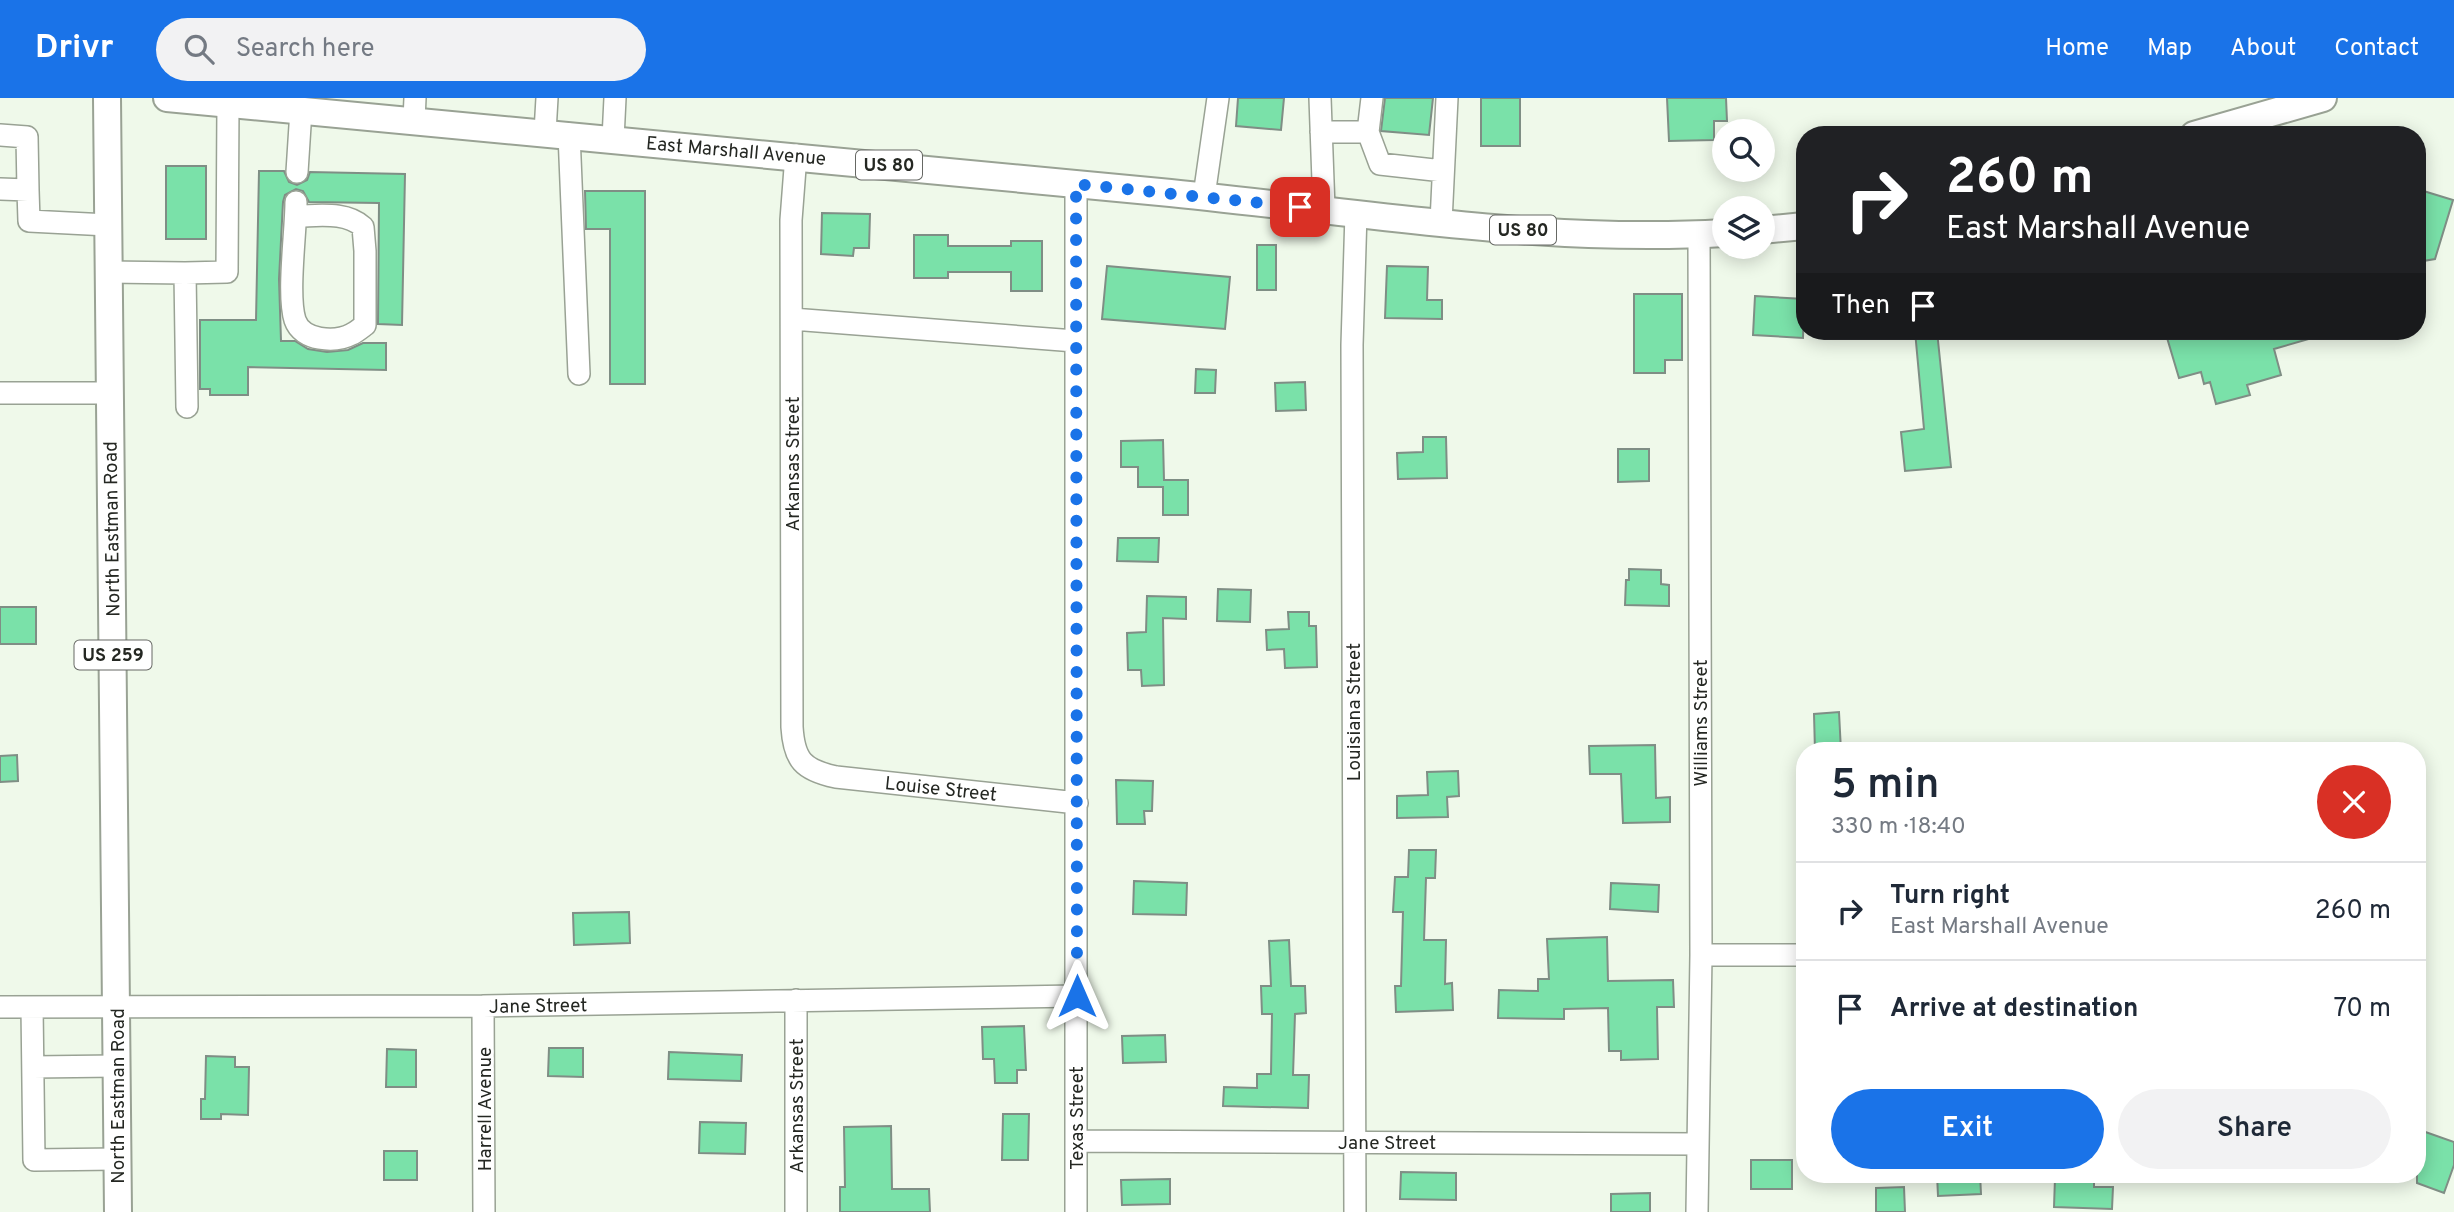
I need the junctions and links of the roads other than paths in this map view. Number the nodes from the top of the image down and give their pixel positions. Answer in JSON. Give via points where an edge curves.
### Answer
{"nodes":[{"id":1,"x":107,"y":98,"type":"edge"},
{"id":2,"x":167,"y":98,"type":"edge"},
{"id":3,"x":547,"y":98,"type":"edge"},
{"id":4,"x":615,"y":98,"type":"edge"},
{"id":5,"x":1218,"y":98,"type":"edge"},
{"id":6,"x":1320,"y":98,"type":"edge"},
{"id":7,"x":1371,"y":98,"type":"edge"},
{"id":8,"x":1447,"y":98,"type":"edge"},
{"id":9,"x":2323,"y":98,"type":"edge"},
{"id":10,"x":228,"y":104,"type":"junction"},
{"id":11,"x":288,"y":105,"type":"edge"},
{"id":12,"x":414,"y":109,"type":"edge"},
{"id":13,"x":2225,"y":126,"type":"edge"},
{"id":14,"x":1321,"y":132,"type":"junction"},
{"id":15,"x":1368,"y":132,"type":"junction"},
{"id":16,"x":557,"y":133,"type":"junction"},
{"id":17,"x":0,"y":135,"type":"edge"},
{"id":18,"x":613,"y":139,"type":"junction"},
{"id":19,"x":796,"y":155,"type":"junction"},
{"id":20,"x":1443,"y":171,"type":"junction"},
{"id":21,"x":297,"y":172,"type":"dead end"},
{"id":22,"x":1076,"y":184,"type":"junction"},
{"id":23,"x":0,"y":189,"type":"edge"},
{"id":24,"x":28,"y":190,"type":"junction"},
{"id":25,"x":1204,"y":196,"type":"junction"},
{"id":26,"x":296,"y":209,"type":"joint"},
{"id":27,"x":1324,"y":209,"type":"junction"},
{"id":28,"x":1356,"y":213,"type":"junction"},
{"id":29,"x":1441,"y":222,"type":"junction"},
{"id":30,"x":108,"y":225,"type":"junction"},
{"id":31,"x":1796,"y":227,"type":"edge"},
{"id":32,"x":1775,"y":229,"type":"edge"},
{"id":33,"x":1711,"y":234,"type":"edge"},
{"id":34,"x":108,"y":272,"type":"junction"},
{"id":35,"x":185,"y":273,"type":"junction"},
{"id":36,"x":792,"y":318,"type":"junction"},
{"id":37,"x":1075,"y":341,"type":"junction"},
{"id":38,"x":579,"y":374,"type":"dead end"},
{"id":39,"x":0,"y":393,"type":"edge"},
{"id":40,"x":110,"y":393,"type":"junction"},
{"id":41,"x":187,"y":407,"type":"dead end"},
{"id":42,"x":807,"y":768,"type":"joint"},
{"id":43,"x":1077,"y":803,"type":"junction"},
{"id":44,"x":1701,"y":955,"type":"junction"},
{"id":45,"x":1796,"y":955,"type":"edge"},
{"id":46,"x":1077,"y":996,"type":"junction"},
{"id":47,"x":796,"y":1000,"type":"junction"},
{"id":48,"x":483,"y":1006,"type":"junction"},
{"id":49,"x":0,"y":1007,"type":"edge"},
{"id":50,"x":32,"y":1007,"type":"junction"},
{"id":51,"x":116,"y":1007,"type":"junction"},
{"id":52,"x":116,"y":1066,"type":"junction"},
{"id":53,"x":33,"y":1067,"type":"junction"},
{"id":54,"x":1076,"y":1141,"type":"junction"},
{"id":55,"x":1355,"y":1142,"type":"junction"},
{"id":56,"x":1698,"y":1144,"type":"junction"},
{"id":57,"x":117,"y":1159,"type":"junction"},
{"id":58,"x":118,"y":1212,"type":"edge"},
{"id":59,"x":484,"y":1212,"type":"edge"},
{"id":60,"x":796,"y":1212,"type":"edge"},
{"id":61,"x":1076,"y":1212,"type":"edge"},
{"id":62,"x":1355,"y":1212,"type":"edge"},
{"id":63,"x":1697,"y":1212,"type":"edge"}],
"edges":[{"from":1,"to":30,"type":"main road","name":"North Eastman Road","number":"US 259"},
{"from":2,"to":10,"type":"main road","name":"East Marshall Avenue","number":"US 80"},
{"from":3,"to":16,"type":"street"},
{"from":4,"to":18,"type":"street"},
{"from":5,"to":25,"type":"street"},
{"from":6,"to":14,"type":"street"},
{"from":7,"to":15,"type":"street"},
{"from":8,"to":20,"type":"street"},
{"from":9,"to":13,"type":"main road"},
{"from":10,"to":11,"type":"main road","name":"East Marshall Avenue","number":"US 80"},
{"from":10,"to":35,"type":"street","via":[[227,272]]},
{"from":11,"to":12,"type":"main road","name":"East Marshall Avenue","number":"US 80"},
{"from":11,"to":21,"type":"street"},
{"from":12,"to":16,"type":"main road","name":"East Marshall Avenue","number":"US 80"},
{"from":14,"to":15,"type":"street"},
{"from":14,"to":27,"type":"street"},
{"from":15,"to":20,"type":"street","via":[[1380,164]]},
{"from":16,"to":18,"type":"main road","name":"East Marshall Avenue","number":"US 80"},
{"from":16,"to":38,"type":"street"},
{"from":17,"to":24,"type":"street","via":[[27,138]]},
{"from":18,"to":19,"type":"main road","name":"East Marshall Avenue","number":"US 80"},
{"from":19,"to":22,"type":"main road","name":"East Marshall Avenue","number":"US 80"},
{"from":19,"to":36,"type":"street","name":"Arkansas Street"},
{"from":20,"to":29,"type":"street"},
{"from":22,"to":25,"type":"main road","name":"East Marshall Avenue","number":"US 80"},
{"from":22,"to":37,"type":"street","name":"Texas Street"},
{"from":23,"to":24,"type":"street"},
{"from":24,"to":30,"type":"street","via":[[29,221]]},
{"from":25,"to":27,"type":"main road","name":"East Marshall Avenue","number":"US 80"},
{"from":26,"to":26,"type":"street","via":[[296,323],[307,335],[323,339],[350,335],[365,325],[363,227],[343,216]]},
{"from":27,"to":28,"type":"main road","name":"East Marshall Avenue","number":"US 80"},
{"from":28,"to":29,"type":"main road","name":"East Marshall Avenue","number":"US 80"},
{"from":28,"to":55,"type":"street","name":"Louisiana Street","via":[[1352,345]]},
{"from":29,"to":33,"type":"main road","name":"East Marshall Avenue","number":"US 80","via":[[1592,234]]},
{"from":30,"to":34,"type":"main road","name":"North Eastman Road","number":"US 259"},
{"from":31,"to":32,"type":"main road"},
{"from":33,"to":44,"type":"street","name":"Williams Street"},
{"from":34,"to":35,"type":"street"},
{"from":34,"to":40,"type":"main road","name":"North Eastman Road","number":"US 259"},
{"from":35,"to":41,"type":"street"},
{"from":36,"to":37,"type":"street"},
{"from":36,"to":42,"type":"street","name":"Arkansas Street","via":[[792,727],[797,755]]},
{"from":37,"to":43,"type":"street","name":"Texas Street"},
{"from":39,"to":40,"type":"street"},
{"from":40,"to":51,"type":"main road","name":"North Eastman Road","number":"US 259"},
{"from":42,"to":43,"type":"street","name":"Louise Street","via":[[836,777]]},
{"from":43,"to":46,"type":"street","name":"Texas Street"},
{"from":44,"to":45,"type":"street"},
{"from":44,"to":56,"type":"street","name":"Williams Street"},
{"from":46,"to":47,"type":"street","name":"Jane Street"},
{"from":46,"to":54,"type":"street","name":"Texas Street"},
{"from":47,"to":48,"type":"street","name":"Jane Street"},
{"from":47,"to":60,"type":"street","name":"Arkansas Street"},
{"from":48,"to":51,"type":"street","name":"Jane Street"},
{"from":48,"to":59,"type":"street","name":"Harrell Avenue"},
{"from":49,"to":50,"type":"street","name":"Jane Street"},
{"from":50,"to":51,"type":"street","name":"Jane Street"},
{"from":50,"to":53,"type":"street"},
{"from":51,"to":52,"type":"main road","name":"North Eastman Road","number":"US 259"},
{"from":52,"to":53,"type":"street"},
{"from":52,"to":57,"type":"main road","name":"North Eastman Road","number":"US 259"},
{"from":53,"to":57,"type":"street","via":[[34,1160]]},
{"from":54,"to":55,"type":"street","name":"Jane Street"},
{"from":54,"to":61,"type":"street","name":"Texas Street"},
{"from":55,"to":56,"type":"street","name":"Jane Street"},
{"from":55,"to":62,"type":"street","name":"Louisiana Street"},
{"from":56,"to":63,"type":"street","name":"Williams Street"},
{"from":57,"to":58,"type":"main road","name":"North Eastman Road","number":"US 259"}]}
